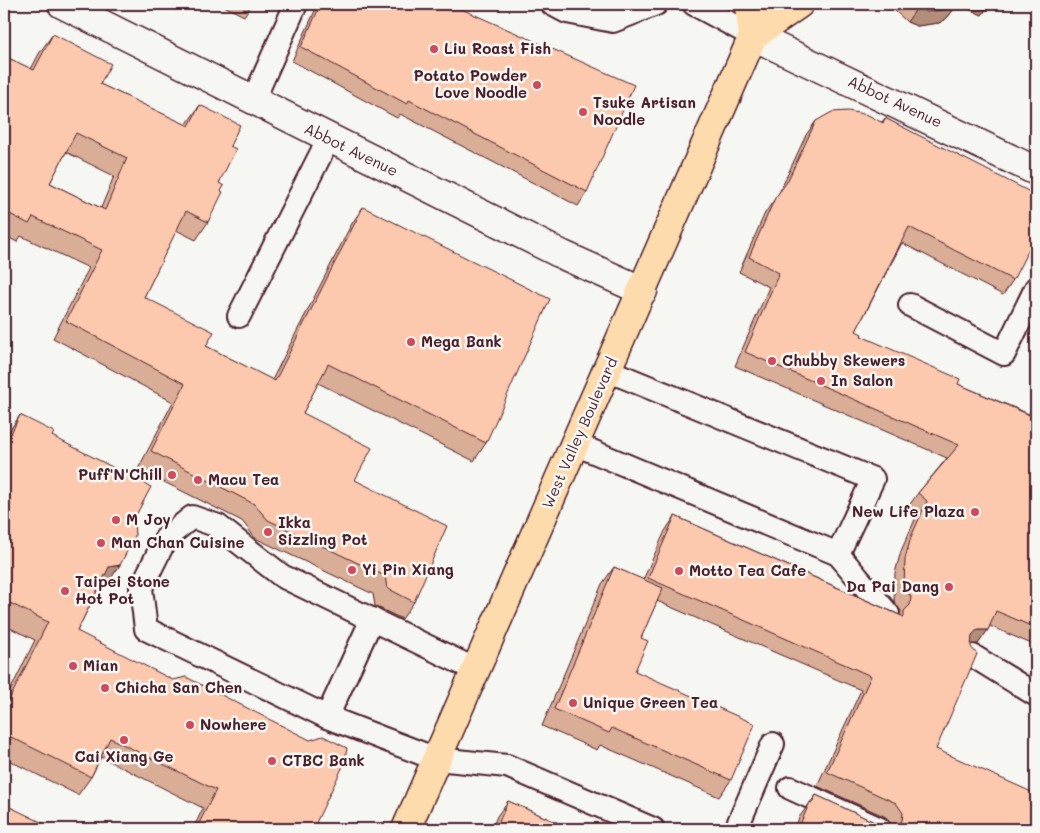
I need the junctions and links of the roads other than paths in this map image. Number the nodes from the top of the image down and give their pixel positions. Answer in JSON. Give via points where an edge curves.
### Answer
{"nodes":[{"id":1,"x":62,"y":4,"type":"edge"},
{"id":2,"x":296,"y":4,"type":"edge"},
{"id":3,"x":552,"y":4,"type":"edge"},
{"id":4,"x":656,"y":4,"type":"edge"},
{"id":5,"x":694,"y":4,"type":"edge"},
{"id":6,"x":749,"y":4,"type":"edge"},
{"id":7,"x":799,"y":4,"type":"edge"},
{"id":8,"x":753,"y":36,"type":"junction"},
{"id":9,"x":253,"y":101,"type":"junction"},
{"id":10,"x":329,"y":138,"type":"junction"},
{"id":11,"x":1036,"y":171,"type":"edge"},
{"id":12,"x":1036,"y":288,"type":"edge"},
{"id":13,"x":643,"y":290,"type":"junction"},
{"id":14,"x":910,"y":305,"type":"dead end"},
{"id":15,"x":239,"y":316,"type":"dead end"},
{"id":16,"x":608,"y":370,"type":"junction"},
{"id":17,"x":575,"y":444,"type":"junction"},
{"id":18,"x":838,"y":554,"type":"junction"},
{"id":19,"x":888,"y":614,"type":"edge"},
{"id":20,"x":372,"y":619,"type":"junction"},
{"id":21,"x":973,"y":656,"type":"edge"},
{"id":22,"x":476,"y":670,"type":"junction"},
{"id":23,"x":1036,"y":694,"type":"edge"},
{"id":24,"x":327,"y":717,"type":"junction"},
{"id":25,"x":773,"y":744,"type":"dead end"},
{"id":26,"x":436,"y":759,"type":"junction"},
{"id":27,"x":790,"y":788,"type":"dead end"},
{"id":28,"x":406,"y":829,"type":"edge"},
{"id":29,"x":653,"y":829,"type":"edge"},
{"id":30,"x":736,"y":829,"type":"edge"},
{"id":31,"x":880,"y":829,"type":"edge"}],
"edges":[{"from":1,"to":9,"type":"street","name":"Abbot Avenue"},
{"from":2,"to":9,"type":"lane"},
{"from":3,"to":4,"type":"lane","via":[[567,12],[613,20]]},
{"from":5,"to":8,"type":"lane"},
{"from":6,"to":8,"type":"main road"},
{"from":7,"to":8,"type":"main road"},
{"from":8,"to":11,"type":"street","name":"Abbot Avenue"},
{"from":8,"to":13,"type":"main road","name":"West Valley Boulevard"},
{"from":9,"to":10,"type":"street","name":"Abbot Avenue"},
{"from":10,"to":13,"type":"street","name":"Abbot Avenue","via":[[563,255]]},
{"from":10,"to":15,"type":"lane"},
{"from":12,"to":14,"type":"lane","via":[[1004,354]]},
{"from":13,"to":16,"type":"main road","name":"West Valley Boulevard"},
{"from":16,"to":17,"type":"main road","name":"West Valley Boulevard"},
{"from":16,"to":18,"type":"lane","via":[[873,479]]},
{"from":17,"to":18,"type":"lane"},
{"from":17,"to":22,"type":"main road","name":"West Valley Boulevard"},
{"from":18,"to":19,"type":"lane"},
{"from":20,"to":22,"type":"lane"},
{"from":20,"to":24,"type":"lane"},
{"from":20,"to":24,"type":"lane","via":[[282,576],[218,526],[192,517],[166,538],[141,588],[146,629]]},
{"from":21,"to":23,"type":"lane"},
{"from":22,"to":26,"type":"main road","name":"West Valley Boulevard"},
{"from":24,"to":26,"type":"lane"},
{"from":25,"to":30,"type":"lane"},
{"from":26,"to":28,"type":"main road","name":"West Valley Boulevard"},
{"from":26,"to":29,"type":"lane","via":[[507,766]]},
{"from":27,"to":31,"type":"lane"}]}
